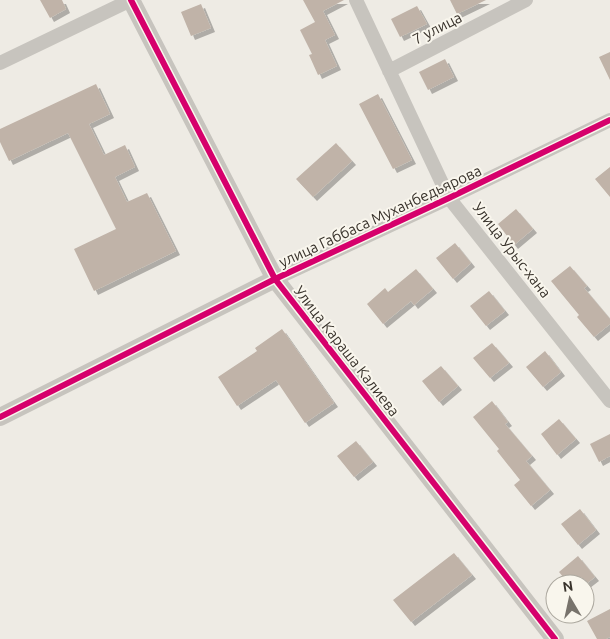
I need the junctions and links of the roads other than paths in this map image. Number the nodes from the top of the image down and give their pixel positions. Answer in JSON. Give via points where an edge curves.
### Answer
{"nodes":[{"id":1,"x":131,"y":0,"type":"edge"},
{"id":2,"x":356,"y":0,"type":"edge"},
{"id":3,"x":526,"y":0,"type":"edge"},
{"id":4,"x":0,"y":63,"type":"edge"},
{"id":5,"x":389,"y":71,"type":"junction"},
{"id":6,"x":608,"y":125,"type":"edge"},
{"id":7,"x":449,"y":198,"type":"junction"},
{"id":8,"x":275,"y":279,"type":"junction"},
{"id":9,"x":610,"y":400,"type":"edge"},
{"id":10,"x":0,"y":417,"type":"edge"},
{"id":11,"x":555,"y":639,"type":"edge"}],
"edges":[{"from":1,"to":4,"type":"street"},
{"from":1,"to":8,"type":"street","name":"Улица Караша Калиева"},
{"from":2,"to":5,"type":"street","name":"Улица Урыс-хана"},
{"from":3,"to":5,"type":"street","name":"7 улица"},
{"from":5,"to":7,"type":"street","name":"Улица Урыс-хана"},
{"from":6,"to":7,"type":"street","name":"улица Габбаса Муханбедьярова"},
{"from":7,"to":8,"type":"street","name":"улица Габбаса Муханбедьярова"},
{"from":7,"to":9,"type":"street","name":"Улица Урыс-хана"},
{"from":8,"to":10,"type":"street","name":"улица Габбаса Муханбедьярова"},
{"from":8,"to":11,"type":"street","name":"Улица Караша Калиева"}]}
